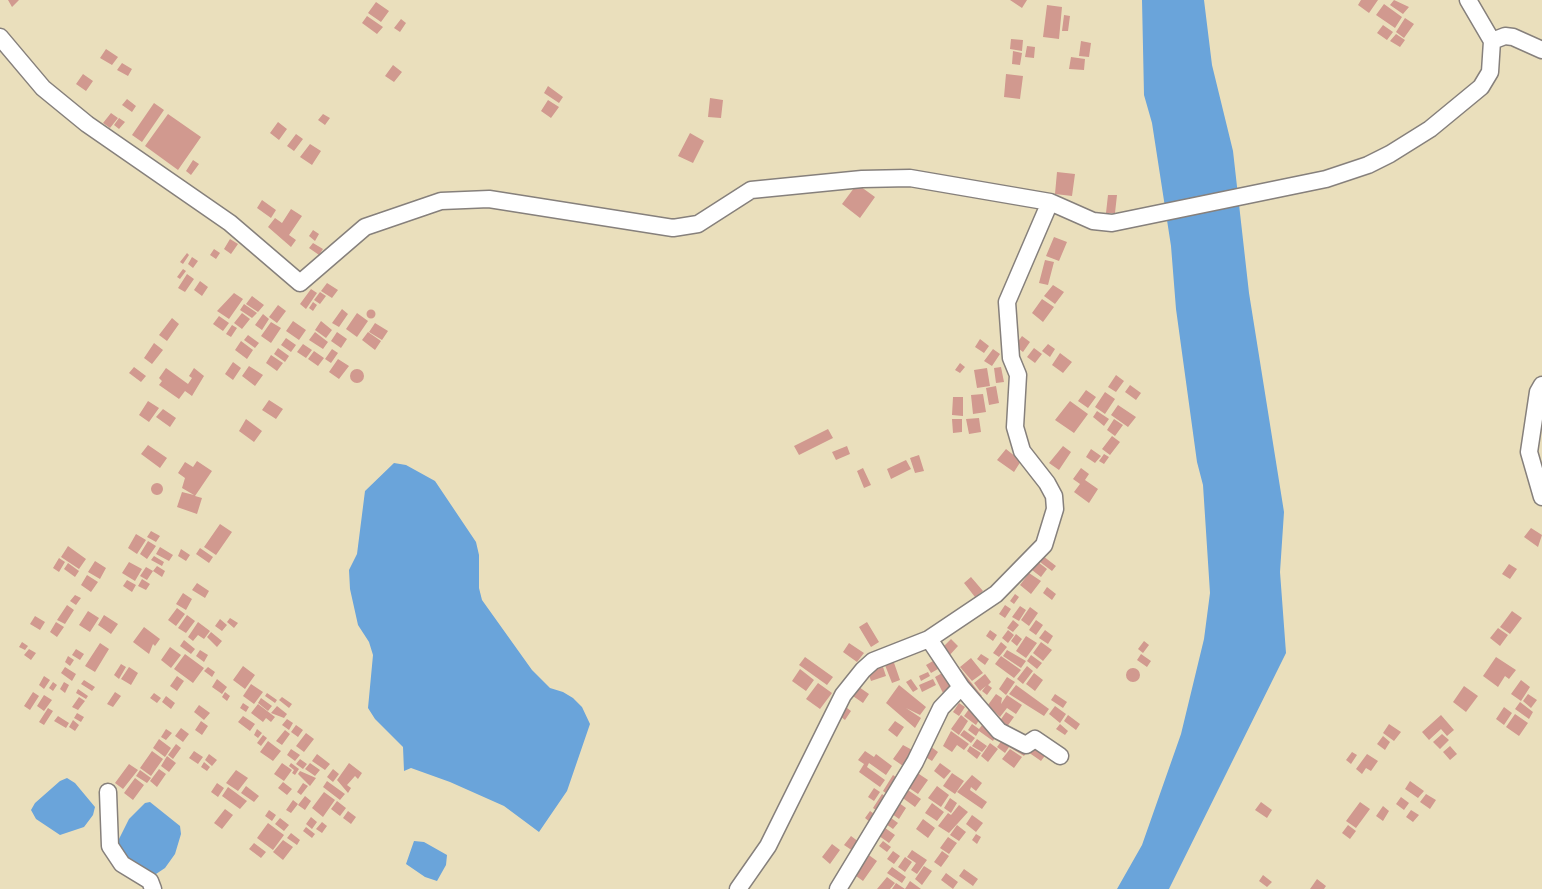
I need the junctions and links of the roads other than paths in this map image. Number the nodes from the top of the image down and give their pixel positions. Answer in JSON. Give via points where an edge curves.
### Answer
{"nodes":[{"id":1,"x":1468,"y":0,"type":"edge"},
{"id":2,"x":0,"y":37,"type":"edge"},
{"id":3,"x":1492,"y":41,"type":"junction"},
{"id":4,"x":1542,"y":50,"type":"edge"},
{"id":5,"x":1050,"y":202,"type":"junction"},
{"id":6,"x":1542,"y":385,"type":"edge"},
{"id":7,"x":1542,"y":497,"type":"edge"},
{"id":8,"x":929,"y":639,"type":"junction"},
{"id":9,"x":961,"y":687,"type":"junction"},
{"id":10,"x":1060,"y":756,"type":"dead end"},
{"id":11,"x":108,"y":792,"type":"dead end"},
{"id":12,"x":153,"y":889,"type":"edge"},
{"id":13,"x":738,"y":889,"type":"edge"},
{"id":14,"x":838,"y":889,"type":"edge"}],
"edges":[{"from":1,"to":3,"type":"street"},
{"from":2,"to":5,"type":"street","via":[[43,88],[230,224],[300,283],[365,227],[441,201],[489,199],[673,228],[698,224],[751,190],[862,179],[910,178]]},
{"from":3,"to":4,"type":"street","via":[[1513,37]]},
{"from":3,"to":5,"type":"street","via":[[1490,72],[1481,87],[1430,129],[1380,159],[1347,173],[1112,223],[1080,216]]},
{"from":5,"to":8,"type":"street","via":[[1007,302],[1011,358],[1018,375],[1016,427],[1022,451],[1054,496],[1055,509],[1047,540],[996,594]]},
{"from":6,"to":7,"type":"street","via":[[1529,452]]},
{"from":8,"to":9,"type":"street"},
{"from":8,"to":13,"type":"street","via":[[873,661],[843,695],[768,846]]},
{"from":9,"to":10,"type":"street","via":[[999,730],[1026,745],[1035,739]]},
{"from":9,"to":14,"type":"street","via":[[941,708],[915,762]]},
{"from":11,"to":12,"type":"street","via":[[110,846],[122,864],[150,881]]}]}
